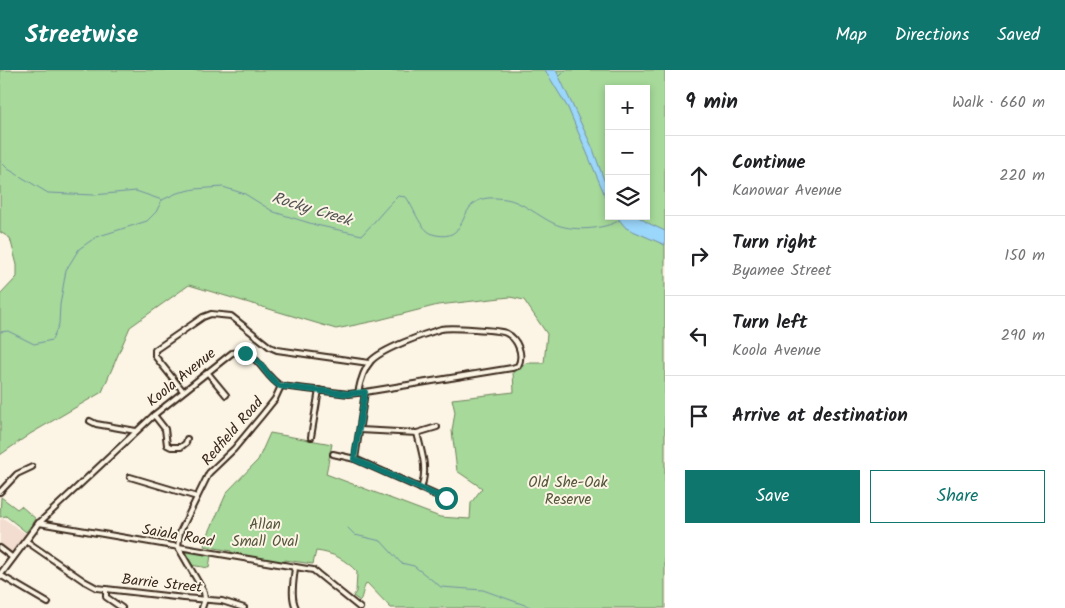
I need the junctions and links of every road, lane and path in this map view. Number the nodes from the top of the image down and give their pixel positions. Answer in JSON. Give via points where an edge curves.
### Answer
{"nodes":[{"id":1,"x":369,"y":363,"type":"junction"},
{"id":2,"x":208,"y":372,"type":"junction"},
{"id":3,"x":280,"y":386,"type":"junction"},
{"id":4,"x":319,"y":390,"type":"junction"},
{"id":5,"x":183,"y":391,"type":"junction"},
{"id":6,"x":365,"y":392,"type":"junction"},
{"id":7,"x":358,"y":393,"type":"junction"},
{"id":8,"x":226,"y":395,"type":"dead end"},
{"id":9,"x":154,"y":415,"type":"junction"},
{"id":10,"x":90,"y":421,"type":"dead end"},
{"id":11,"x":437,"y":427,"type":"dead end"},
{"id":12,"x":360,"y":430,"type":"junction"},
{"id":13,"x":136,"y":431,"type":"junction"},
{"id":14,"x":417,"y":433,"type":"junction"},
{"id":15,"x":311,"y":437,"type":"dead end"},
{"id":16,"x":187,"y":439,"type":"dead end"},
{"id":17,"x":332,"y":454,"type":"dead end"},
{"id":18,"x":354,"y":459,"type":"junction"},
{"id":19,"x":32,"y":467,"type":"dead end"},
{"id":20,"x":130,"y":477,"type":"dead end"},
{"id":21,"x":420,"y":489,"type":"junction"},
{"id":22,"x":0,"y":492,"type":"edge"},
{"id":23,"x":197,"y":497,"type":"junction"},
{"id":24,"x":446,"y":498,"type":"dead end"},
{"id":25,"x":39,"y":523,"type":"junction"},
{"id":26,"x":26,"y":541,"type":"junction"},
{"id":27,"x":178,"y":547,"type":"junction"},
{"id":28,"x":0,"y":548,"type":"edge"},
{"id":29,"x":13,"y":558,"type":"junction"},
{"id":30,"x":296,"y":567,"type":"junction"},
{"id":31,"x":0,"y":575,"type":"edge"},
{"id":32,"x":106,"y":589,"type":"junction"},
{"id":33,"x":205,"y":599,"type":"junction"},
{"id":34,"x":48,"y":603,"type":"dead end"},
{"id":35,"x":122,"y":608,"type":"edge"},
{"id":36,"x":202,"y":608,"type":"edge"},
{"id":37,"x":244,"y":608,"type":"edge"},
{"id":38,"x":296,"y":608,"type":"edge"},
{"id":39,"x":360,"y":608,"type":"edge"}],
"edges":[{"from":1,"to":5,"type":"street","via":[[277,350],[231,316],[211,314],[155,350],[154,356]]},
{"from":1,"to":6,"type":"street","via":[[403,343],[443,328],[507,333],[521,356],[518,366]]},
{"from":1,"to":7,"type":"street"},
{"from":2,"to":3,"type":"street","name":"Koola Avenue","via":[[232,353],[241,352],[254,357]]},
{"from":2,"to":5,"type":"street","name":"Koola Avenue"},
{"from":2,"to":8,"type":"street"},
{"from":3,"to":4,"type":"street"},
{"from":3,"to":23,"type":"street","name":"Redfield Road","via":[[277,396],[263,414],[209,473]]},
{"from":4,"to":7,"type":"street"},
{"from":4,"to":15,"type":"street"},
{"from":5,"to":9,"type":"street","name":"Koola Avenue"},
{"from":6,"to":7,"type":"street"},
{"from":6,"to":12,"type":"street"},
{"from":9,"to":13,"type":"street","name":"Koola Avenue"},
{"from":9,"to":16,"type":"street","via":[[165,429],[167,445],[181,447]]},
{"from":10,"to":13,"type":"street"},
{"from":11,"to":14,"type":"street"},
{"from":12,"to":14,"type":"street"},
{"from":12,"to":18,"type":"street"},
{"from":13,"to":25,"type":"street","name":"Koola Avenue"},
{"from":14,"to":21,"type":"street","via":[[425,465]]},
{"from":17,"to":18,"type":"street"},
{"from":18,"to":21,"type":"street"},
{"from":19,"to":22,"type":"street","via":[[17,474]]},
{"from":20,"to":23,"type":"street"},
{"from":21,"to":24,"type":"street"},
{"from":23,"to":27,"type":"street","name":"Redfield Road","via":[[180,532]]},
{"from":25,"to":26,"type":"street","name":"Koola Avenue"},
{"from":25,"to":27,"type":"street","name":"Saiala Road"},
{"from":26,"to":29,"type":"street","name":"Koola Avenue"},
{"from":26,"to":32,"type":"street","name":"Barrie Street","via":[[90,585]]},
{"from":27,"to":30,"type":"street","name":"Saiala Road"},
{"from":27,"to":33,"type":"street"},
{"from":28,"to":29,"type":"street"},
{"from":29,"to":31,"type":"street","name":"Koola Avenue"},
{"from":30,"to":38,"type":"street","via":[[293,592]]},
{"from":30,"to":39,"type":"street","name":"Saiala Road","via":[[316,571]]},
{"from":31,"to":34,"type":"street"},
{"from":32,"to":33,"type":"street","name":"Barrie Street"},
{"from":32,"to":35,"type":"street","via":[[106,597]]},
{"from":33,"to":36,"type":"street"},
{"from":33,"to":37,"type":"street","name":"Barrie Street"}]}
